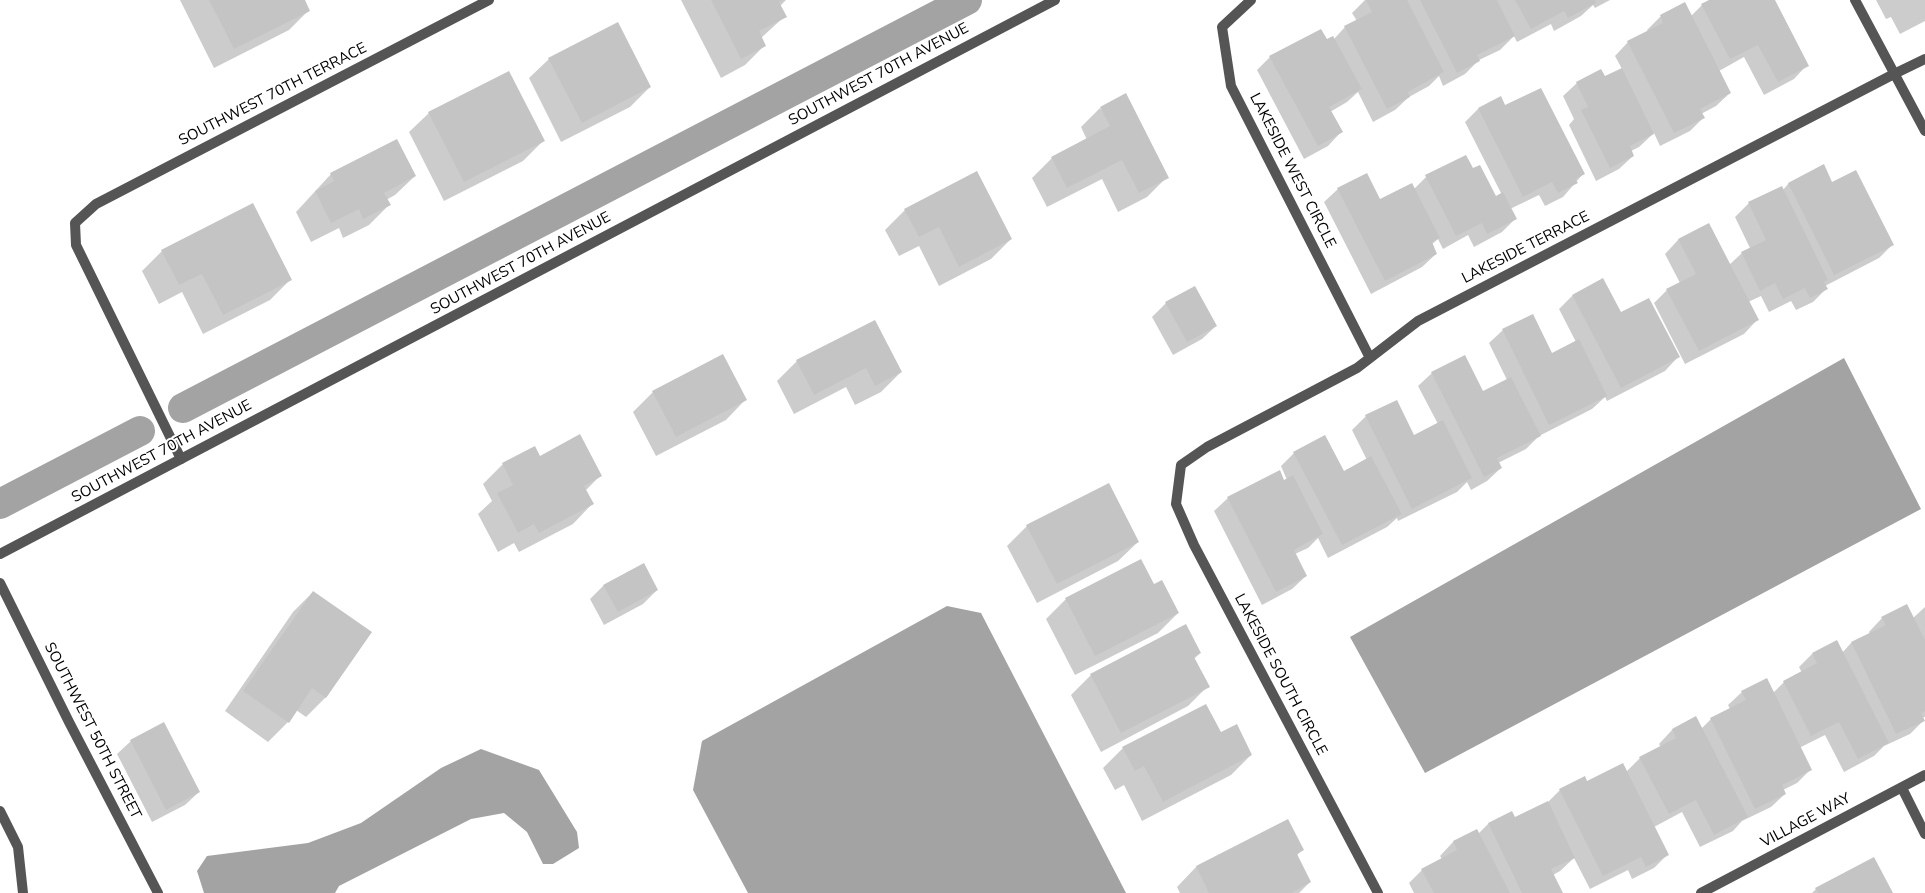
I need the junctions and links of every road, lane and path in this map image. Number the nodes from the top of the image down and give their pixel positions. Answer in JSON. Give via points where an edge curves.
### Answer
{"nodes":[{"id":1,"x":489,"y":0,"type":"edge"},
{"id":2,"x":1055,"y":0,"type":"edge"},
{"id":3,"x":1251,"y":0,"type":"edge"},
{"id":4,"x":1855,"y":0,"type":"edge"},
{"id":5,"x":1925,"y":59,"type":"edge"},
{"id":6,"x":1894,"y":74,"type":"junction"},
{"id":7,"x":1925,"y":131,"type":"edge"},
{"id":8,"x":1370,"y":358,"type":"junction"},
{"id":9,"x":181,"y":459,"type":"junction"},
{"id":10,"x":1182,"y":465,"type":"joint"},
{"id":11,"x":0,"y":554,"type":"edge"},
{"id":12,"x":0,"y":583,"type":"edge"},
{"id":13,"x":1925,"y":775,"type":"edge"},
{"id":14,"x":1902,"y":788,"type":"junction"},
{"id":15,"x":0,"y":811,"type":"edge"},
{"id":16,"x":1925,"y":834,"type":"edge"},
{"id":17,"x":23,"y":893,"type":"edge"},
{"id":18,"x":158,"y":893,"type":"edge"},
{"id":19,"x":1378,"y":893,"type":"edge"},
{"id":20,"x":1701,"y":893,"type":"edge"}],
"edges":[{"from":1,"to":9,"type":"street","name":"SOUTHWEST 70TH TERRACE","via":[[96,204],[75,223],[76,245]]},
{"from":2,"to":9,"type":"street","name":"SOUTHWEST 70TH AVENUE"},
{"from":3,"to":8,"type":"street","name":"LAKESIDE WEST CIRCLE","via":[[1222,27],[1231,86]]},
{"from":4,"to":6,"type":"street"},
{"from":5,"to":6,"type":"street","name":"LAKESIDE TERRACE"},
{"from":6,"to":7,"type":"street"},
{"from":6,"to":8,"type":"street","name":"LAKESIDE TERRACE","via":[[1418,321]]},
{"from":8,"to":10,"type":"street","name":"LAKESIDE TERRACE","via":[[1357,368],[1207,447]]},
{"from":9,"to":11,"type":"street","name":"SOUTHWEST 70TH AVENUE"},
{"from":10,"to":19,"type":"street","name":"LAKESIDE SOUTH CIRCLE","via":[[1176,504],[1194,545]]},
{"from":12,"to":18,"type":"street","name":"SOUTHWEST 50TH STREET"},
{"from":13,"to":14,"type":"street","name":"VILLAGE WAY"},
{"from":14,"to":16,"type":"street"},
{"from":14,"to":20,"type":"street","name":"VILLAGE WAY"},
{"from":15,"to":17,"type":"street","via":[[18,847]]}]}
